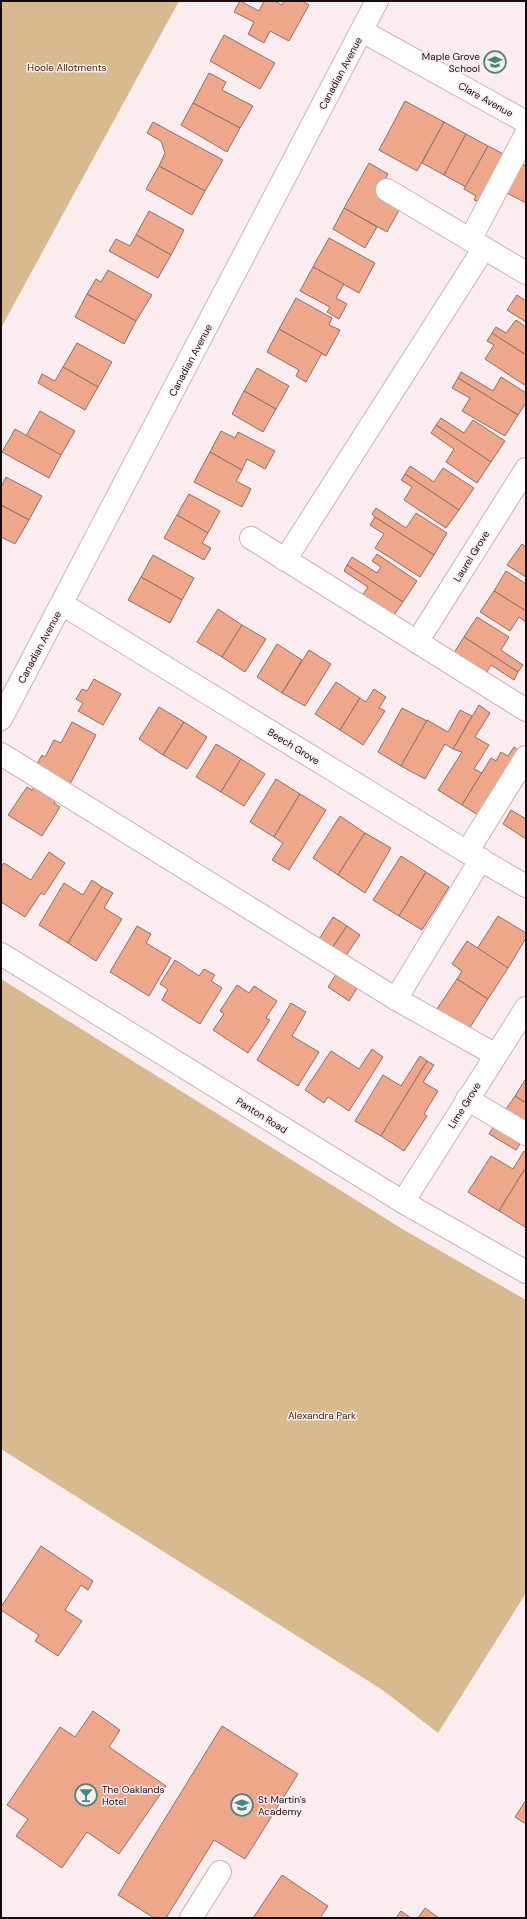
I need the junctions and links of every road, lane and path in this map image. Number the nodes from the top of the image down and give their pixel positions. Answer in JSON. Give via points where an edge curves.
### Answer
{"nodes":[{"id":1,"x":377,"y":1,"type":"edge"},
{"id":2,"x":362,"y":31,"type":"junction"},
{"id":3,"x":526,"y":122,"type":"edge"},
{"id":4,"x":526,"y":134,"type":"edge"},
{"id":5,"x":388,"y":190,"type":"dead end"},
{"id":6,"x":477,"y":244,"type":"junction"},
{"id":7,"x":526,"y":273,"type":"edge"},
{"id":8,"x":526,"y":469,"type":"edge"},
{"id":9,"x":251,"y":538,"type":"dead end"},
{"id":10,"x":285,"y":560,"type":"junction"},
{"id":11,"x":62,"y":604,"type":"junction"},
{"id":12,"x":416,"y":642,"type":"junction"},
{"id":13,"x":526,"y":710,"type":"edge"},
{"id":14,"x":1,"y":719,"type":"edge"},
{"id":15,"x":1,"y":754,"type":"edge"},
{"id":16,"x":526,"y":757,"type":"edge"},
{"id":17,"x":474,"y":856,"type":"junction"},
{"id":18,"x":526,"y":886,"type":"edge"},
{"id":19,"x":1,"y":954,"type":"edge"},
{"id":20,"x":396,"y":999,"type":"junction"},
{"id":21,"x":526,"y":1008,"type":"edge"},
{"id":22,"x":496,"y":1055,"type":"junction"},
{"id":23,"x":467,"y":1099,"type":"junction"},
{"id":24,"x":526,"y":1134,"type":"edge"},
{"id":25,"x":402,"y":1202,"type":"junction"},
{"id":26,"x":526,"y":1272,"type":"edge"},
{"id":27,"x":220,"y":1872,"type":"dead end"},
{"id":28,"x":191,"y":1918,"type":"edge"}],
"edges":[{"from":1,"to":2,"type":"street","name":"Canadian Avenue"},
{"from":2,"to":3,"type":"street","name":"Clare Avenue"},
{"from":2,"to":11,"type":"street","name":"Canadian Avenue"},
{"from":4,"to":6,"type":"street"},
{"from":5,"to":6,"type":"street"},
{"from":6,"to":7,"type":"street"},
{"from":6,"to":10,"type":"street"},
{"from":8,"to":12,"type":"street","name":"Laurel Grove"},
{"from":9,"to":10,"type":"street"},
{"from":10,"to":12,"type":"street"},
{"from":11,"to":14,"type":"street","name":"Canadian Avenue"},
{"from":11,"to":17,"type":"street","name":"Beech Grove"},
{"from":12,"to":13,"type":"street"},
{"from":15,"to":20,"type":"street"},
{"from":16,"to":17,"type":"street"},
{"from":17,"to":18,"type":"street","name":"Beech Grove"},
{"from":17,"to":20,"type":"street"},
{"from":19,"to":25,"type":"street","name":"Panton Road"},
{"from":20,"to":22,"type":"street"},
{"from":21,"to":22,"type":"street","name":"Lime Grove"},
{"from":22,"to":23,"type":"street","name":"Lime Grove"},
{"from":23,"to":24,"type":"street"},
{"from":23,"to":25,"type":"street","name":"Lime Grove"},
{"from":25,"to":26,"type":"street","name":"Panton Road"},
{"from":27,"to":28,"type":"street"}]}
